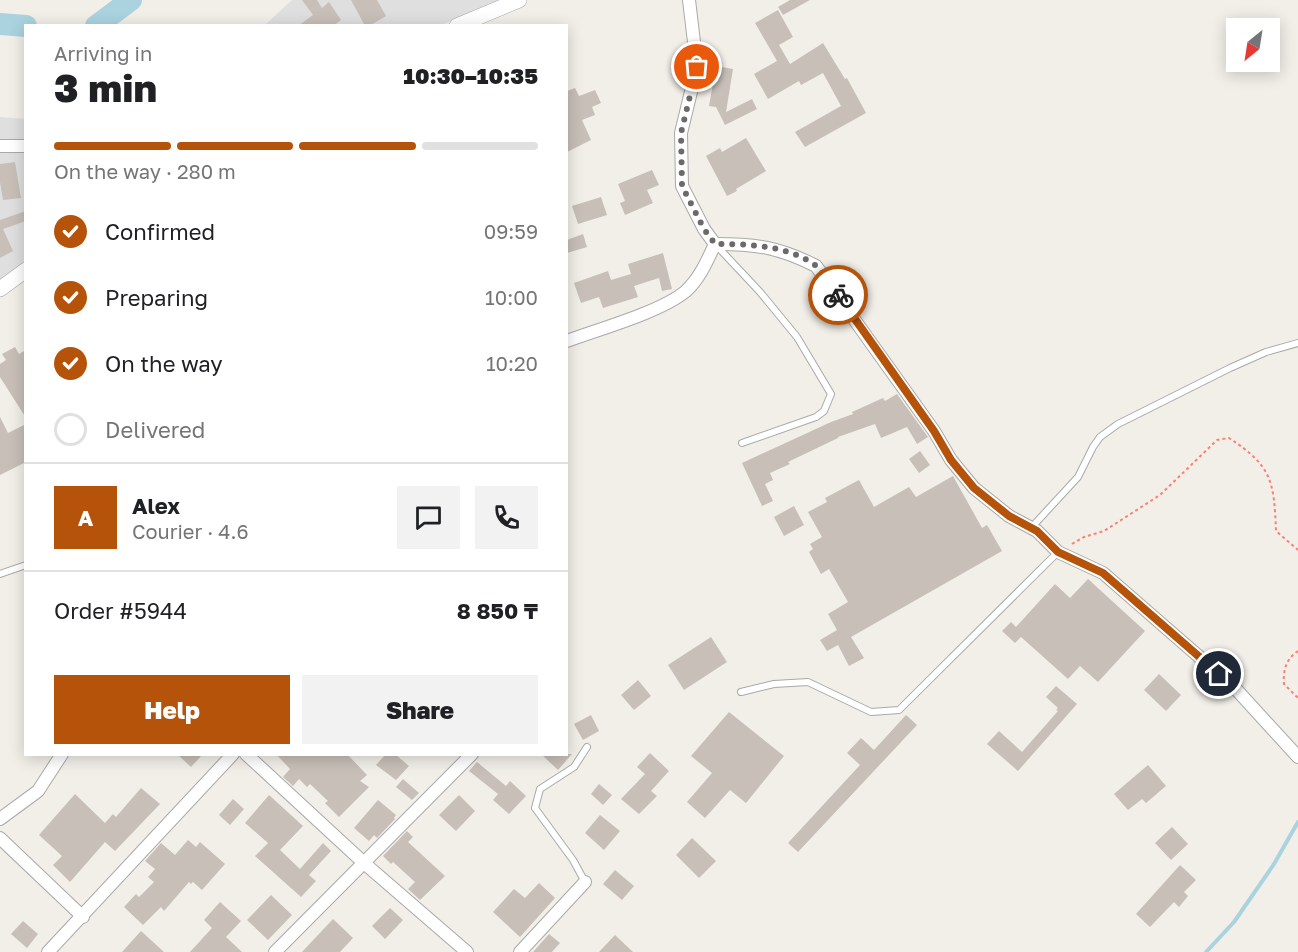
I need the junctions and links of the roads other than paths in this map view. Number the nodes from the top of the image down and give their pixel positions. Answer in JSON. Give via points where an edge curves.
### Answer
{"nodes":[{"id":1,"x":519,"y":0,"type":"edge"},
{"id":2,"x":689,"y":0,"type":"edge"},
{"id":3,"x":462,"y":24,"type":"edge"},
{"id":4,"x":0,"y":146,"type":"edge"},
{"id":5,"x":24,"y":146,"type":"edge"},
{"id":6,"x":715,"y":244,"type":"junction"},
{"id":7,"x":24,"y":271,"type":"edge"},
{"id":8,"x":0,"y":289,"type":"edge"},
{"id":9,"x":568,"y":341,"type":"edge"},
{"id":10,"x":1298,"y":343,"type":"edge"},
{"id":11,"x":742,"y":443,"type":"dead end"},
{"id":12,"x":1031,"y":528,"type":"junction"},
{"id":13,"x":1058,"y":552,"type":"junction"},
{"id":14,"x":24,"y":566,"type":"edge"},
{"id":15,"x":0,"y":573,"type":"edge"},
{"id":16,"x":741,"y":693,"type":"dead end"},
{"id":17,"x":587,"y":747,"type":"dead end"},
{"id":18,"x":61,"y":756,"type":"edge"},
{"id":19,"x":230,"y":756,"type":"edge"},
{"id":20,"x":248,"y":756,"type":"edge"},
{"id":21,"x":470,"y":756,"type":"edge"},
{"id":22,"x":1298,"y":758,"type":"edge"},
{"id":23,"x":0,"y":819,"type":"edge"},
{"id":24,"x":0,"y":838,"type":"edge"},
{"id":25,"x":364,"y":863,"type":"junction"},
{"id":26,"x":585,"y":882,"type":"joint"},
{"id":27,"x":82,"y":916,"type":"junction"},
{"id":28,"x":48,"y":952,"type":"edge"},
{"id":29,"x":274,"y":952,"type":"edge"},
{"id":30,"x":466,"y":952,"type":"edge"},
{"id":31,"x":520,"y":952,"type":"edge"}],
"edges":[{"from":1,"to":3,"type":"street"},
{"from":2,"to":6,"type":"street","via":[[697,67],[681,133],[682,186]]},
{"from":4,"to":5,"type":"street"},
{"from":6,"to":9,"type":"street","via":[[701,274],[686,291],[662,306]]},
{"from":6,"to":11,"type":"lane","via":[[797,337],[831,394],[824,411],[816,417]]},
{"from":6,"to":12,"type":"street","via":[[769,248],[816,266],[951,460],[974,488]]},
{"from":7,"to":8,"type":"street"},
{"from":10,"to":12,"type":"lane","via":[[1230,368],[1118,424],[1101,437],[1078,477]]},
{"from":12,"to":13,"type":"street"},
{"from":13,"to":16,"type":"lane","via":[[899,710],[871,712],[808,682],[774,684]]},
{"from":13,"to":22,"type":"street","via":[[1103,573],[1235,688]]},
{"from":14,"to":15,"type":"lane"},
{"from":17,"to":26,"type":"lane","via":[[574,767],[540,789],[535,808]]},
{"from":18,"to":23,"type":"street","via":[[38,791]]},
{"from":19,"to":27,"type":"street"},
{"from":20,"to":25,"type":"street"},
{"from":21,"to":25,"type":"street"},
{"from":24,"to":27,"type":"street"},
{"from":25,"to":29,"type":"street"},
{"from":25,"to":30,"type":"street"},
{"from":26,"to":31,"type":"street"},
{"from":27,"to":28,"type":"street"}]}
